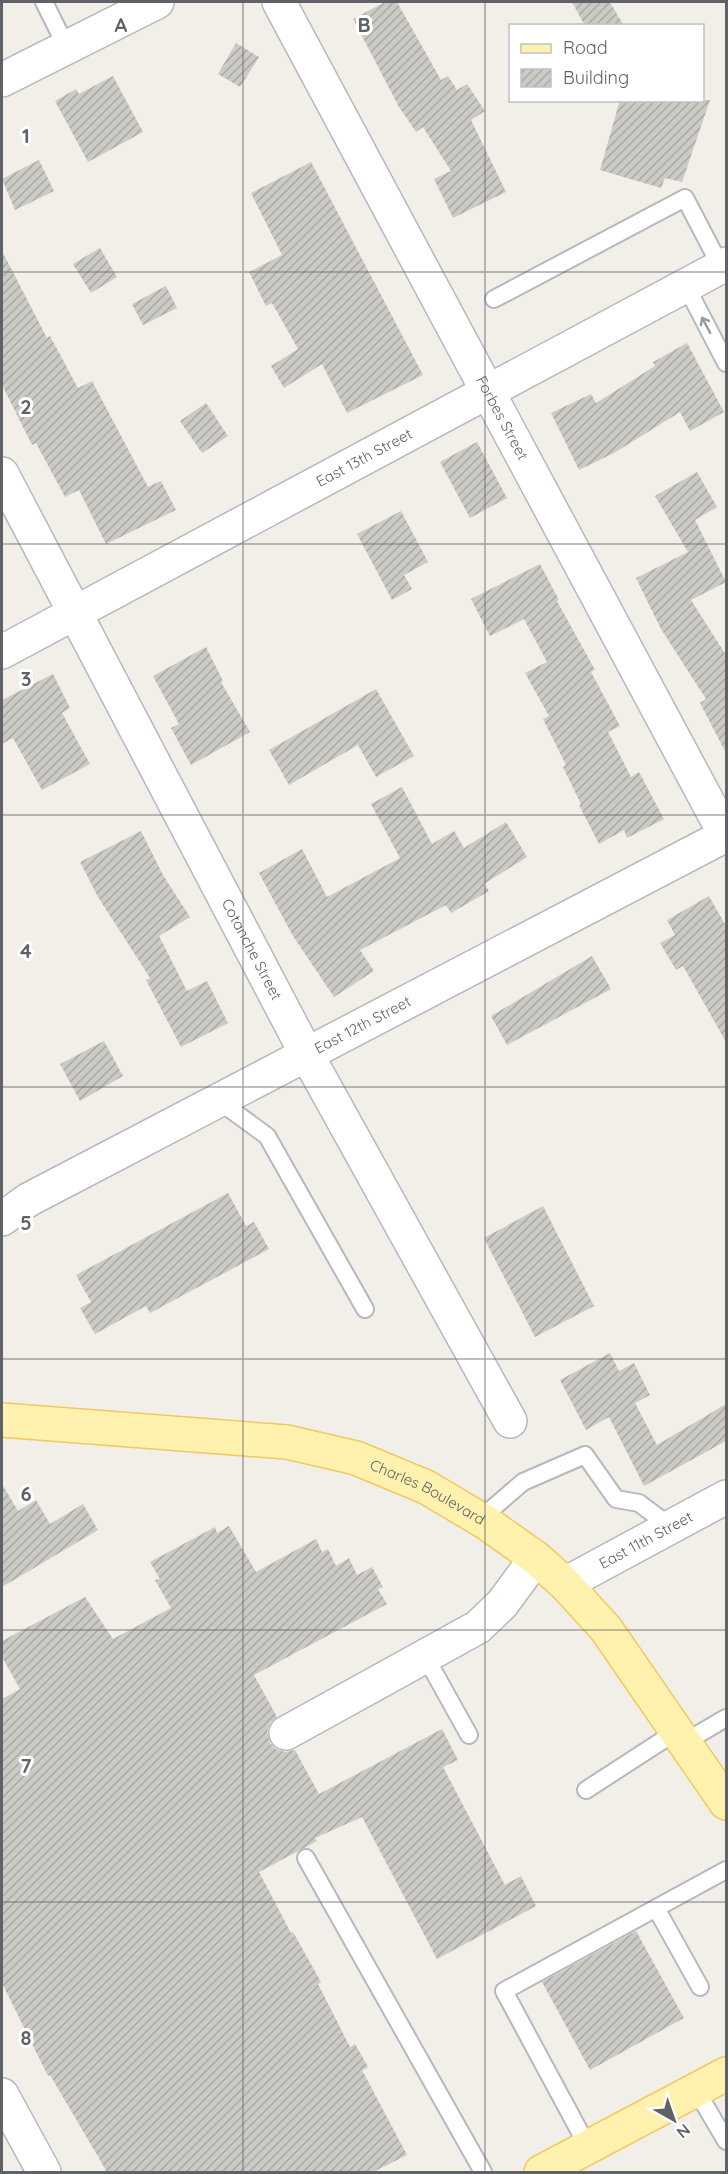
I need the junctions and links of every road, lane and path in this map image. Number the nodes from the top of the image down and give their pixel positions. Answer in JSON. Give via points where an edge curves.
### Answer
{"nodes":[{"id":1,"x":44,"y":2,"type":"edge"},
{"id":2,"x":157,"y":2,"type":"edge"},
{"id":3,"x":279,"y":2,"type":"edge"},
{"id":4,"x":67,"y":48,"type":"junction"},
{"id":5,"x":2,"y":80,"type":"edge"},
{"id":6,"x":724,"y":266,"type":"edge"},
{"id":7,"x":686,"y":286,"type":"junction"},
{"id":8,"x":495,"y":299,"type":"dead end"},
{"id":9,"x":726,"y":363,"type":"edge"},
{"id":10,"x":489,"y":392,"type":"junction"},
{"id":11,"x":2,"y":474,"type":"edge"},
{"id":12,"x":74,"y":614,"type":"junction"},
{"id":13,"x":2,"y":652,"type":"edge"},
{"id":14,"x":726,"y":835,"type":"edge"},
{"id":15,"x":307,"y":1055,"type":"junction"},
{"id":16,"x":219,"y":1101,"type":"junction"},
{"id":17,"x":2,"y":1219,"type":"edge"},
{"id":18,"x":365,"y":1309,"type":"dead end"},
{"id":19,"x":2,"y":1420,"type":"edge"},
{"id":20,"x":510,"y":1421,"type":"dead end"},
{"id":21,"x":726,"y":1497,"type":"edge"},
{"id":22,"x":480,"y":1519,"type":"junction"},
{"id":23,"x":671,"y":1527,"type":"junction"},
{"id":24,"x":536,"y":1558,"type":"junction"},
{"id":25,"x":566,"y":1584,"type":"junction"},
{"id":26,"x":425,"y":1656,"type":"junction"},
{"id":27,"x":726,"y":1718,"type":"edge"},
{"id":28,"x":286,"y":1733,"type":"dead end"},
{"id":29,"x":469,"y":1735,"type":"dead end"},
{"id":30,"x":681,"y":1737,"type":"junction"},
{"id":31,"x":586,"y":1790,"type":"dead end"},
{"id":32,"x":726,"y":1803,"type":"edge"},
{"id":33,"x":306,"y":1858,"type":"dead end"},
{"id":34,"x":726,"y":1870,"type":"edge"},
{"id":35,"x":656,"y":1908,"type":"junction"},
{"id":36,"x":700,"y":1987,"type":"dead end"},
{"id":37,"x":726,"y":2074,"type":"edge"},
{"id":38,"x":696,"y":2090,"type":"junction"},
{"id":39,"x":2,"y":2095,"type":"edge"},
{"id":40,"x":726,"y":2141,"type":"edge"},
{"id":41,"x":588,"y":2147,"type":"junction"},
{"id":42,"x":40,"y":2171,"type":"edge"},
{"id":43,"x":483,"y":2172,"type":"edge"},
{"id":44,"x":541,"y":2172,"type":"edge"}],
"edges":[{"from":1,"to":4,"type":"lane"},
{"from":2,"to":4,"type":"street"},
{"from":3,"to":10,"type":"street","name":"Forbes Street"},
{"from":4,"to":5,"type":"street"},
{"from":6,"to":7,"type":"street","name":"East 13th Street"},
{"from":6,"to":8,"type":"lane","via":[[685,198]]},
{"from":9,"to":7,"type":"lane","one_way":true},
{"from":7,"to":10,"type":"street","name":"East 13th Street"},
{"from":10,"to":12,"type":"street","name":"East 13th Street"},
{"from":10,"to":14,"type":"street","name":"Forbes Street"},
{"from":11,"to":12,"type":"street","name":"Cotanche Street"},
{"from":12,"to":13,"type":"street","name":"East 13th Street"},
{"from":12,"to":15,"type":"street","name":"Cotanche Street"},
{"from":14,"to":15,"type":"street","name":"East 12th Street"},
{"from":15,"to":16,"type":"street","name":"East 12th Street"},
{"from":15,"to":20,"type":"street","name":"Cotanche Street"},
{"from":16,"to":17,"type":"street","name":"East 12th Street","via":[[28,1200]]},
{"from":16,"to":18,"type":"lane","via":[[267,1136]]},
{"from":19,"to":22,"type":"main road","name":"Charles Boulevard","via":[[287,1442],[356,1458],[426,1487]]},
{"from":21,"to":23,"type":"street","name":"East 11th Street"},
{"from":22,"to":23,"type":"lane","via":[[523,1482],[585,1455],[616,1499],[639,1503]]},
{"from":22,"to":24,"type":"main road","name":"Charles Boulevard"},
{"from":23,"to":25,"type":"street","name":"East 11th Street"},
{"from":24,"to":25,"type":"main road","name":"Charles Boulevard"},
{"from":24,"to":26,"type":"street","via":[[502,1604],[478,1627]]},
{"from":25,"to":30,"type":"main road","name":"Charles Boulevard","via":[[606,1629]]},
{"from":26,"to":28,"type":"street"},
{"from":26,"to":29,"type":"lane"},
{"from":27,"to":30,"type":"lane"},
{"from":30,"to":31,"type":"lane"},
{"from":30,"to":32,"type":"main road","name":"Charles Boulevard"},
{"from":33,"to":43,"type":"lane"},
{"from":34,"to":35,"type":"lane"},
{"from":35,"to":36,"type":"lane"},
{"from":35,"to":41,"type":"lane","via":[[504,1991]]},
{"from":37,"to":38,"type":"main road"},
{"from":38,"to":40,"type":"lane"},
{"from":38,"to":41,"type":"main road"},
{"from":39,"to":42,"type":"street"},
{"from":41,"to":44,"type":"main road"}]}
